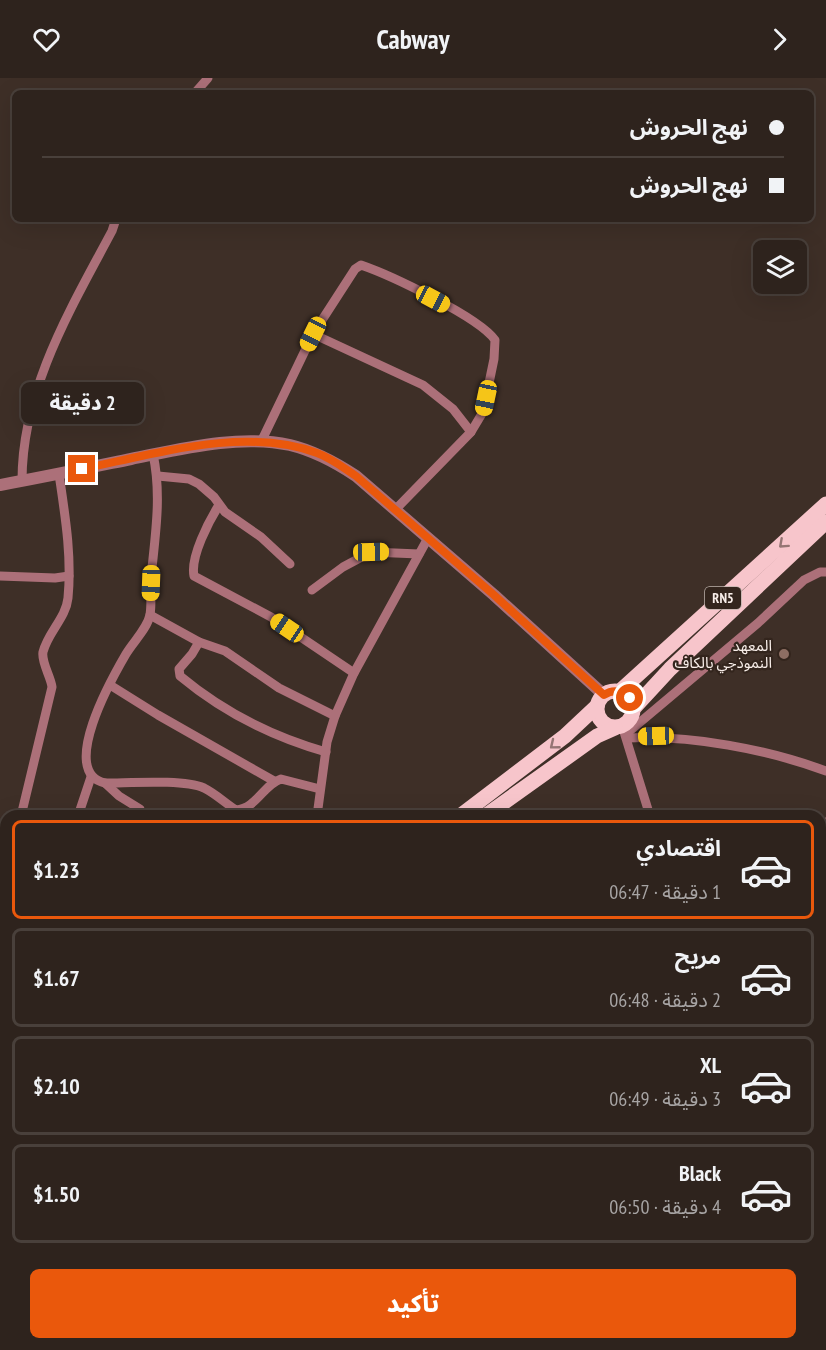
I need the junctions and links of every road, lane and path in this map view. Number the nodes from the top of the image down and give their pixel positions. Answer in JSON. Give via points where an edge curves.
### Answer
{"nodes":[{"id":1,"x":208,"y":78,"type":"edge"},
{"id":2,"x":198,"y":90,"type":"edge"},
{"id":3,"x":115,"y":222,"type":"edge"},
{"id":4,"x":313,"y":334,"type":"junction"},
{"id":5,"x":471,"y":432,"type":"junction"},
{"id":6,"x":261,"y":442,"type":"junction"},
{"id":7,"x":153,"y":454,"type":"junction"},
{"id":8,"x":59,"y":474,"type":"junction"},
{"id":9,"x":158,"y":476,"type":"junction"},
{"id":10,"x":22,"y":481,"type":"junction"},
{"id":11,"x":0,"y":485,"type":"edge"},
{"id":12,"x":826,"y":504,"type":"edge"},
{"id":13,"x":219,"y":505,"type":"junction"},
{"id":14,"x":395,"y":510,"type":"junction"},
{"id":15,"x":826,"y":522,"type":"edge"},
{"id":16,"x":428,"y":538,"type":"junction"},
{"id":17,"x":419,"y":554,"type":"junction"},
{"id":18,"x":290,"y":564,"type":"dead end"},
{"id":19,"x":824,"y":570,"type":"edge"},
{"id":20,"x":0,"y":576,"type":"edge"},
{"id":21,"x":69,"y":576,"type":"junction"},
{"id":22,"x":312,"y":590,"type":"dead end"},
{"id":23,"x":150,"y":615,"type":"junction"},
{"id":24,"x":199,"y":642,"type":"junction"},
{"id":25,"x":354,"y":673,"type":"junction"},
{"id":26,"x":110,"y":685,"type":"junction"},
{"id":27,"x":620,"y":692,"type":"junction"},
{"id":28,"x":600,"y":701,"type":"junction"},
{"id":29,"x":634,"y":708,"type":"junction"},
{"id":30,"x":335,"y":716,"type":"junction"},
{"id":31,"x":622,"y":732,"type":"junction"},
{"id":32,"x":326,"y":752,"type":"junction"},
{"id":33,"x":826,"y":771,"type":"edge"},
{"id":34,"x":91,"y":777,"type":"junction"},
{"id":35,"x":274,"y":781,"type":"junction"},
{"id":36,"x":105,"y":783,"type":"junction"},
{"id":37,"x":320,"y":789,"type":"junction"},
{"id":38,"x":22,"y":810,"type":"edge"},
{"id":39,"x":80,"y":810,"type":"edge"},
{"id":40,"x":140,"y":810,"type":"edge"},
{"id":41,"x":318,"y":810,"type":"edge"},
{"id":42,"x":468,"y":810,"type":"edge"},
{"id":43,"x":493,"y":810,"type":"edge"},
{"id":44,"x":648,"y":810,"type":"edge"}],
"edges":[{"from":1,"to":2,"type":"street"},
{"from":3,"to":10,"type":"street","via":[[58,332],[41,379],[22,451]]},
{"from":4,"to":5,"type":"street","via":[[423,385],[453,409]]},
{"from":4,"to":5,"type":"street","via":[[355,269],[361,266],[381,272],[486,330],[495,340],[494,359],[483,412]]},
{"from":4,"to":6,"type":"street"},
{"from":5,"to":14,"type":"street"},
{"from":6,"to":7,"type":"street"},
{"from":6,"to":14,"type":"street","via":[[290,445],[333,461]]},
{"from":7,"to":8,"type":"street"},
{"from":7,"to":9,"type":"street"},
{"from":8,"to":10,"type":"street"},
{"from":8,"to":21,"type":"street"},
{"from":9,"to":13,"type":"street","via":[[189,479]]},
{"from":9,"to":23,"type":"street"},
{"from":10,"to":11,"type":"street"},
{"from":12,"to":27,"type":"main road","number":"RN5","one_way":true},
{"from":13,"to":18,"type":"street"},
{"from":13,"to":25,"type":"street","via":[[194,559],[194,576],[271,617]]},
{"from":14,"to":16,"type":"street"},
{"from":15,"to":29,"type":"main road","number":"RN5"},
{"from":16,"to":17,"type":"street"},
{"from":16,"to":28,"type":"street","via":[[494,595]]},
{"from":17,"to":22,"type":"street","via":[[371,552],[359,556]]},
{"from":17,"to":25,"type":"street"},
{"from":19,"to":31,"type":"street","via":[[804,580],[758,623]]},
{"from":20,"to":21,"type":"street"},
{"from":21,"to":38,"type":"street","via":[[65,611],[44,651],[52,687]]},
{"from":23,"to":24,"type":"street"},
{"from":23,"to":26,"type":"street"},
{"from":24,"to":30,"type":"street","via":[[225,651],[279,688]]},
{"from":24,"to":32,"type":"street","via":[[179,669],[180,676],[249,722],[292,742]]},
{"from":25,"to":30,"type":"street"},
{"from":26,"to":34,"type":"street","via":[[86,745]]},
{"from":26,"to":35,"type":"street"},
{"from":27,"to":28,"type":"main road","via":[[609,692]]},
{"from":27,"to":29,"type":"main road","via":[[630,698]]},
{"from":28,"to":31,"type":"main road","via":[[597,712],[603,723]]},
{"from":28,"to":42,"type":"main road","one_way":true,"via":[[543,754]]},
{"from":29,"to":31,"type":"main road","number":"RN5","via":[[633,717]]},
{"from":30,"to":32,"type":"street"},
{"from":31,"to":33,"type":"street","via":[[710,742]]},
{"from":31,"to":43,"type":"main road","number":"RN5","via":[[597,736]]},
{"from":31,"to":44,"type":"street"},
{"from":32,"to":37,"type":"street"},
{"from":34,"to":36,"type":"street"},
{"from":34,"to":39,"type":"street"},
{"from":35,"to":36,"type":"street","via":[[240,810],[194,786]]},
{"from":35,"to":37,"type":"street","via":[[291,780]]},
{"from":36,"to":40,"type":"street"},
{"from":37,"to":41,"type":"street"}]}
